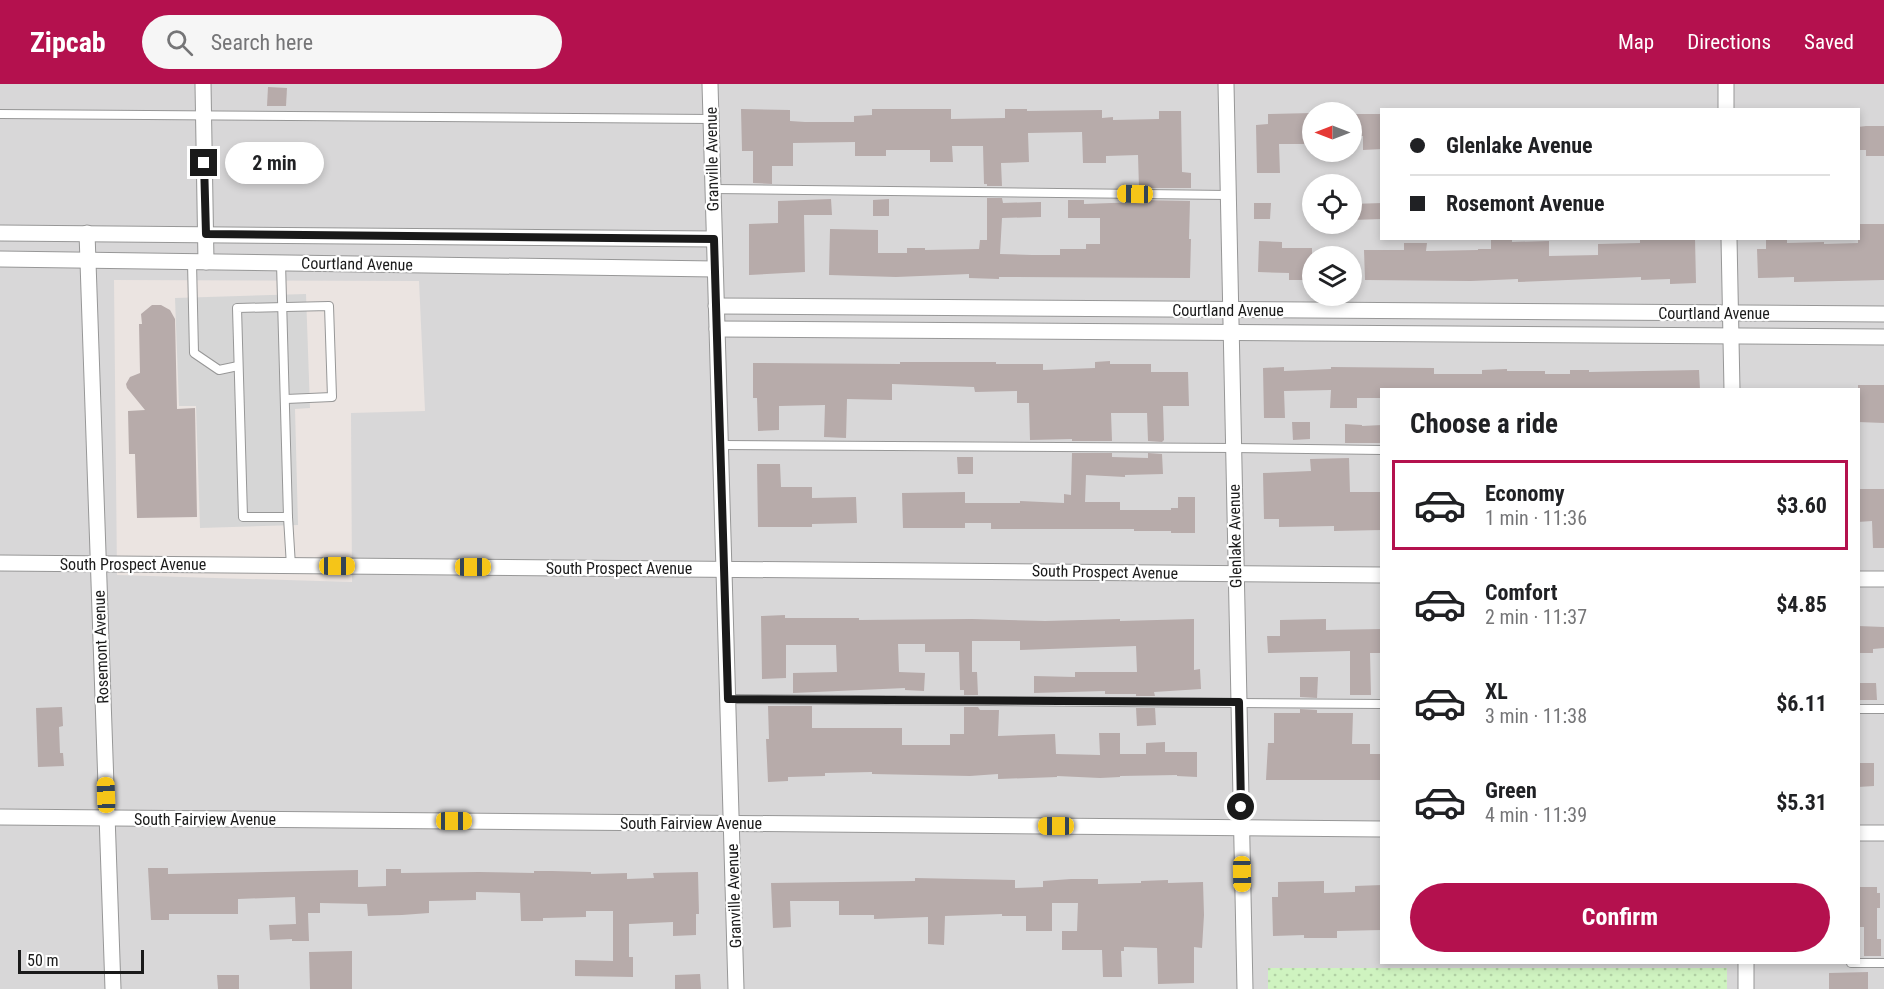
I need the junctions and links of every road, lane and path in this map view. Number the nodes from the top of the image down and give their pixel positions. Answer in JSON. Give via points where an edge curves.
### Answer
{"nodes":[{"id":1,"x":203,"y":84,"type":"edge"},
{"id":2,"x":710,"y":84,"type":"edge"},
{"id":3,"x":1226,"y":84,"type":"edge"},
{"id":4,"x":1726,"y":84,"type":"edge"},
{"id":5,"x":1726,"y":108,"type":"edge"},
{"id":6,"x":0,"y":114,"type":"edge"},
{"id":7,"x":203,"y":116,"type":"junction"},
{"id":8,"x":711,"y":119,"type":"junction"},
{"id":9,"x":713,"y":189,"type":"junction"},
{"id":10,"x":1228,"y":195,"type":"junction"},
{"id":11,"x":0,"y":232,"type":"edge"},
{"id":12,"x":87,"y":233,"type":"junction"},
{"id":13,"x":206,"y":234,"type":"junction"},
{"id":14,"x":714,"y":239,"type":"junction"},
{"id":15,"x":1729,"y":240,"type":"edge"},
{"id":16,"x":0,"y":259,"type":"edge"},
{"id":17,"x":88,"y":261,"type":"junction"},
{"id":18,"x":199,"y":262,"type":"junction"},
{"id":19,"x":281,"y":263,"type":"junction"},
{"id":20,"x":715,"y":269,"type":"junction"},
{"id":21,"x":716,"y":306,"type":"junction"},
{"id":22,"x":283,"y":307,"type":"junction"},
{"id":23,"x":1230,"y":310,"type":"junction"},
{"id":24,"x":1730,"y":313,"type":"junction"},
{"id":25,"x":1884,"y":314,"type":"edge"},
{"id":26,"x":717,"y":329,"type":"junction"},
{"id":27,"x":1231,"y":332,"type":"junction"},
{"id":28,"x":1731,"y":336,"type":"junction"},
{"id":29,"x":1884,"y":337,"type":"edge"},
{"id":30,"x":238,"y":366,"type":"junction"},
{"id":31,"x":1732,"y":388,"type":"edge"},
{"id":32,"x":286,"y":399,"type":"junction"},
{"id":33,"x":720,"y":445,"type":"junction"},
{"id":34,"x":1234,"y":448,"type":"junction"},
{"id":35,"x":1380,"y":450,"type":"edge"},
{"id":36,"x":288,"y":517,"type":"junction"},
{"id":37,"x":0,"y":563,"type":"edge"},
{"id":38,"x":98,"y":564,"type":"junction"},
{"id":39,"x":291,"y":566,"type":"junction"},
{"id":40,"x":724,"y":569,"type":"junction"},
{"id":41,"x":1236,"y":574,"type":"junction"},
{"id":42,"x":1380,"y":575,"type":"edge"},
{"id":43,"x":1860,"y":579,"type":"edge"},
{"id":44,"x":1884,"y":579,"type":"edge"},
{"id":45,"x":728,"y":699,"type":"junction"},
{"id":46,"x":1239,"y":702,"type":"junction"},
{"id":47,"x":1380,"y":704,"type":"edge"},
{"id":48,"x":1860,"y":709,"type":"edge"},
{"id":49,"x":1884,"y":709,"type":"edge"},
{"id":50,"x":0,"y":817,"type":"edge"},
{"id":51,"x":107,"y":818,"type":"junction"},
{"id":52,"x":731,"y":823,"type":"junction"},
{"id":53,"x":1241,"y":828,"type":"junction"},
{"id":54,"x":1380,"y":829,"type":"edge"},
{"id":55,"x":1860,"y":833,"type":"edge"},
{"id":56,"x":1884,"y":833,"type":"edge"},
{"id":57,"x":1860,"y":963,"type":"edge"},
{"id":58,"x":1884,"y":963,"type":"edge"},
{"id":59,"x":1746,"y":964,"type":"edge"},
{"id":60,"x":113,"y":989,"type":"edge"},
{"id":61,"x":736,"y":989,"type":"edge"},
{"id":62,"x":1245,"y":989,"type":"edge"},
{"id":63,"x":1746,"y":989,"type":"edge"}],
"edges":[{"from":1,"to":7,"type":"street"},
{"from":2,"to":8,"type":"street","name":"Granville Avenue"},
{"from":3,"to":10,"type":"street","name":"Glenlake Avenue"},
{"from":4,"to":5,"type":"street"},
{"from":6,"to":7,"type":"lane"},
{"from":7,"to":8,"type":"lane"},
{"from":7,"to":13,"type":"street"},
{"from":8,"to":9,"type":"street","name":"Granville Avenue"},
{"from":9,"to":10,"type":"lane"},
{"from":9,"to":14,"type":"street","name":"Granville Avenue"},
{"from":10,"to":23,"type":"street","name":"Glenlake Avenue"},
{"from":11,"to":12,"type":"street","name":"Courtland Avenue"},
{"from":12,"to":13,"type":"street","name":"Courtland Avenue"},
{"from":12,"to":17,"type":"street","name":"Rosemont Avenue"},
{"from":13,"to":14,"type":"street","name":"Courtland Avenue"},
{"from":13,"to":18,"type":"street"},
{"from":14,"to":20,"type":"street","name":"Granville Avenue"},
{"from":15,"to":24,"type":"street"},
{"from":16,"to":17,"type":"street","name":"Courtland Avenue"},
{"from":17,"to":18,"type":"street","name":"Courtland Avenue"},
{"from":17,"to":38,"type":"street","name":"Rosemont Avenue"},
{"from":18,"to":19,"type":"street","name":"Courtland Avenue"},
{"from":18,"to":30,"type":"lane","via":[[194,352],[219,370]]},
{"from":19,"to":20,"type":"street","name":"Courtland Avenue"},
{"from":19,"to":22,"type":"lane"},
{"from":20,"to":21,"type":"street","name":"Granville Avenue"},
{"from":21,"to":23,"type":"street","name":"Courtland Avenue"},
{"from":21,"to":26,"type":"street","name":"Granville Avenue"},
{"from":22,"to":30,"type":"lane","via":[[237,308]]},
{"from":22,"to":32,"type":"lane"},
{"from":22,"to":32,"type":"lane","via":[[329,306],[332,397]]},
{"from":23,"to":24,"type":"street","name":"Courtland Avenue"},
{"from":23,"to":27,"type":"street","name":"Glenlake Avenue"},
{"from":24,"to":25,"type":"street","name":"Courtland Avenue"},
{"from":24,"to":28,"type":"street"},
{"from":26,"to":27,"type":"street","name":"Courtland Avenue"},
{"from":26,"to":33,"type":"street","name":"Granville Avenue"},
{"from":27,"to":28,"type":"street","name":"Courtland Avenue"},
{"from":27,"to":34,"type":"street","name":"Glenlake Avenue"},
{"from":28,"to":29,"type":"street","name":"Courtland Avenue"},
{"from":28,"to":31,"type":"street"},
{"from":30,"to":36,"type":"lane","via":[[243,517]]},
{"from":32,"to":36,"type":"lane"},
{"from":33,"to":34,"type":"lane"},
{"from":33,"to":40,"type":"street","name":"Granville Avenue"},
{"from":34,"to":35,"type":"lane"},
{"from":34,"to":41,"type":"street","name":"Glenlake Avenue"},
{"from":36,"to":39,"type":"lane"},
{"from":37,"to":38,"type":"street","name":"South Prospect Avenue"},
{"from":38,"to":39,"type":"street","name":"South Prospect Avenue"},
{"from":38,"to":51,"type":"street","name":"Rosemont Avenue"},
{"from":39,"to":40,"type":"street","name":"South Prospect Avenue"},
{"from":40,"to":41,"type":"street","name":"South Prospect Avenue"},
{"from":40,"to":45,"type":"street","name":"Granville Avenue"},
{"from":41,"to":42,"type":"street","name":"South Prospect Avenue"},
{"from":41,"to":46,"type":"street","name":"Glenlake Avenue"},
{"from":43,"to":44,"type":"street"},
{"from":45,"to":46,"type":"lane"},
{"from":45,"to":52,"type":"street","name":"Granville Avenue"},
{"from":46,"to":47,"type":"lane"},
{"from":46,"to":53,"type":"street","name":"Glenlake Avenue"},
{"from":48,"to":49,"type":"lane"},
{"from":50,"to":51,"type":"street","name":"South Fairview Avenue"},
{"from":51,"to":52,"type":"street","name":"South Fairview Avenue"},
{"from":51,"to":60,"type":"street","name":"Rosemont Avenue"},
{"from":52,"to":53,"type":"street","name":"South Fairview Avenue"},
{"from":52,"to":61,"type":"street","name":"Granville Avenue"},
{"from":53,"to":54,"type":"street","name":"South Fairview Avenue"},
{"from":53,"to":62,"type":"street","name":"Glenlake Avenue"},
{"from":55,"to":56,"type":"street"},
{"from":57,"to":58,"type":"lane"},
{"from":59,"to":63,"type":"street"}]}
